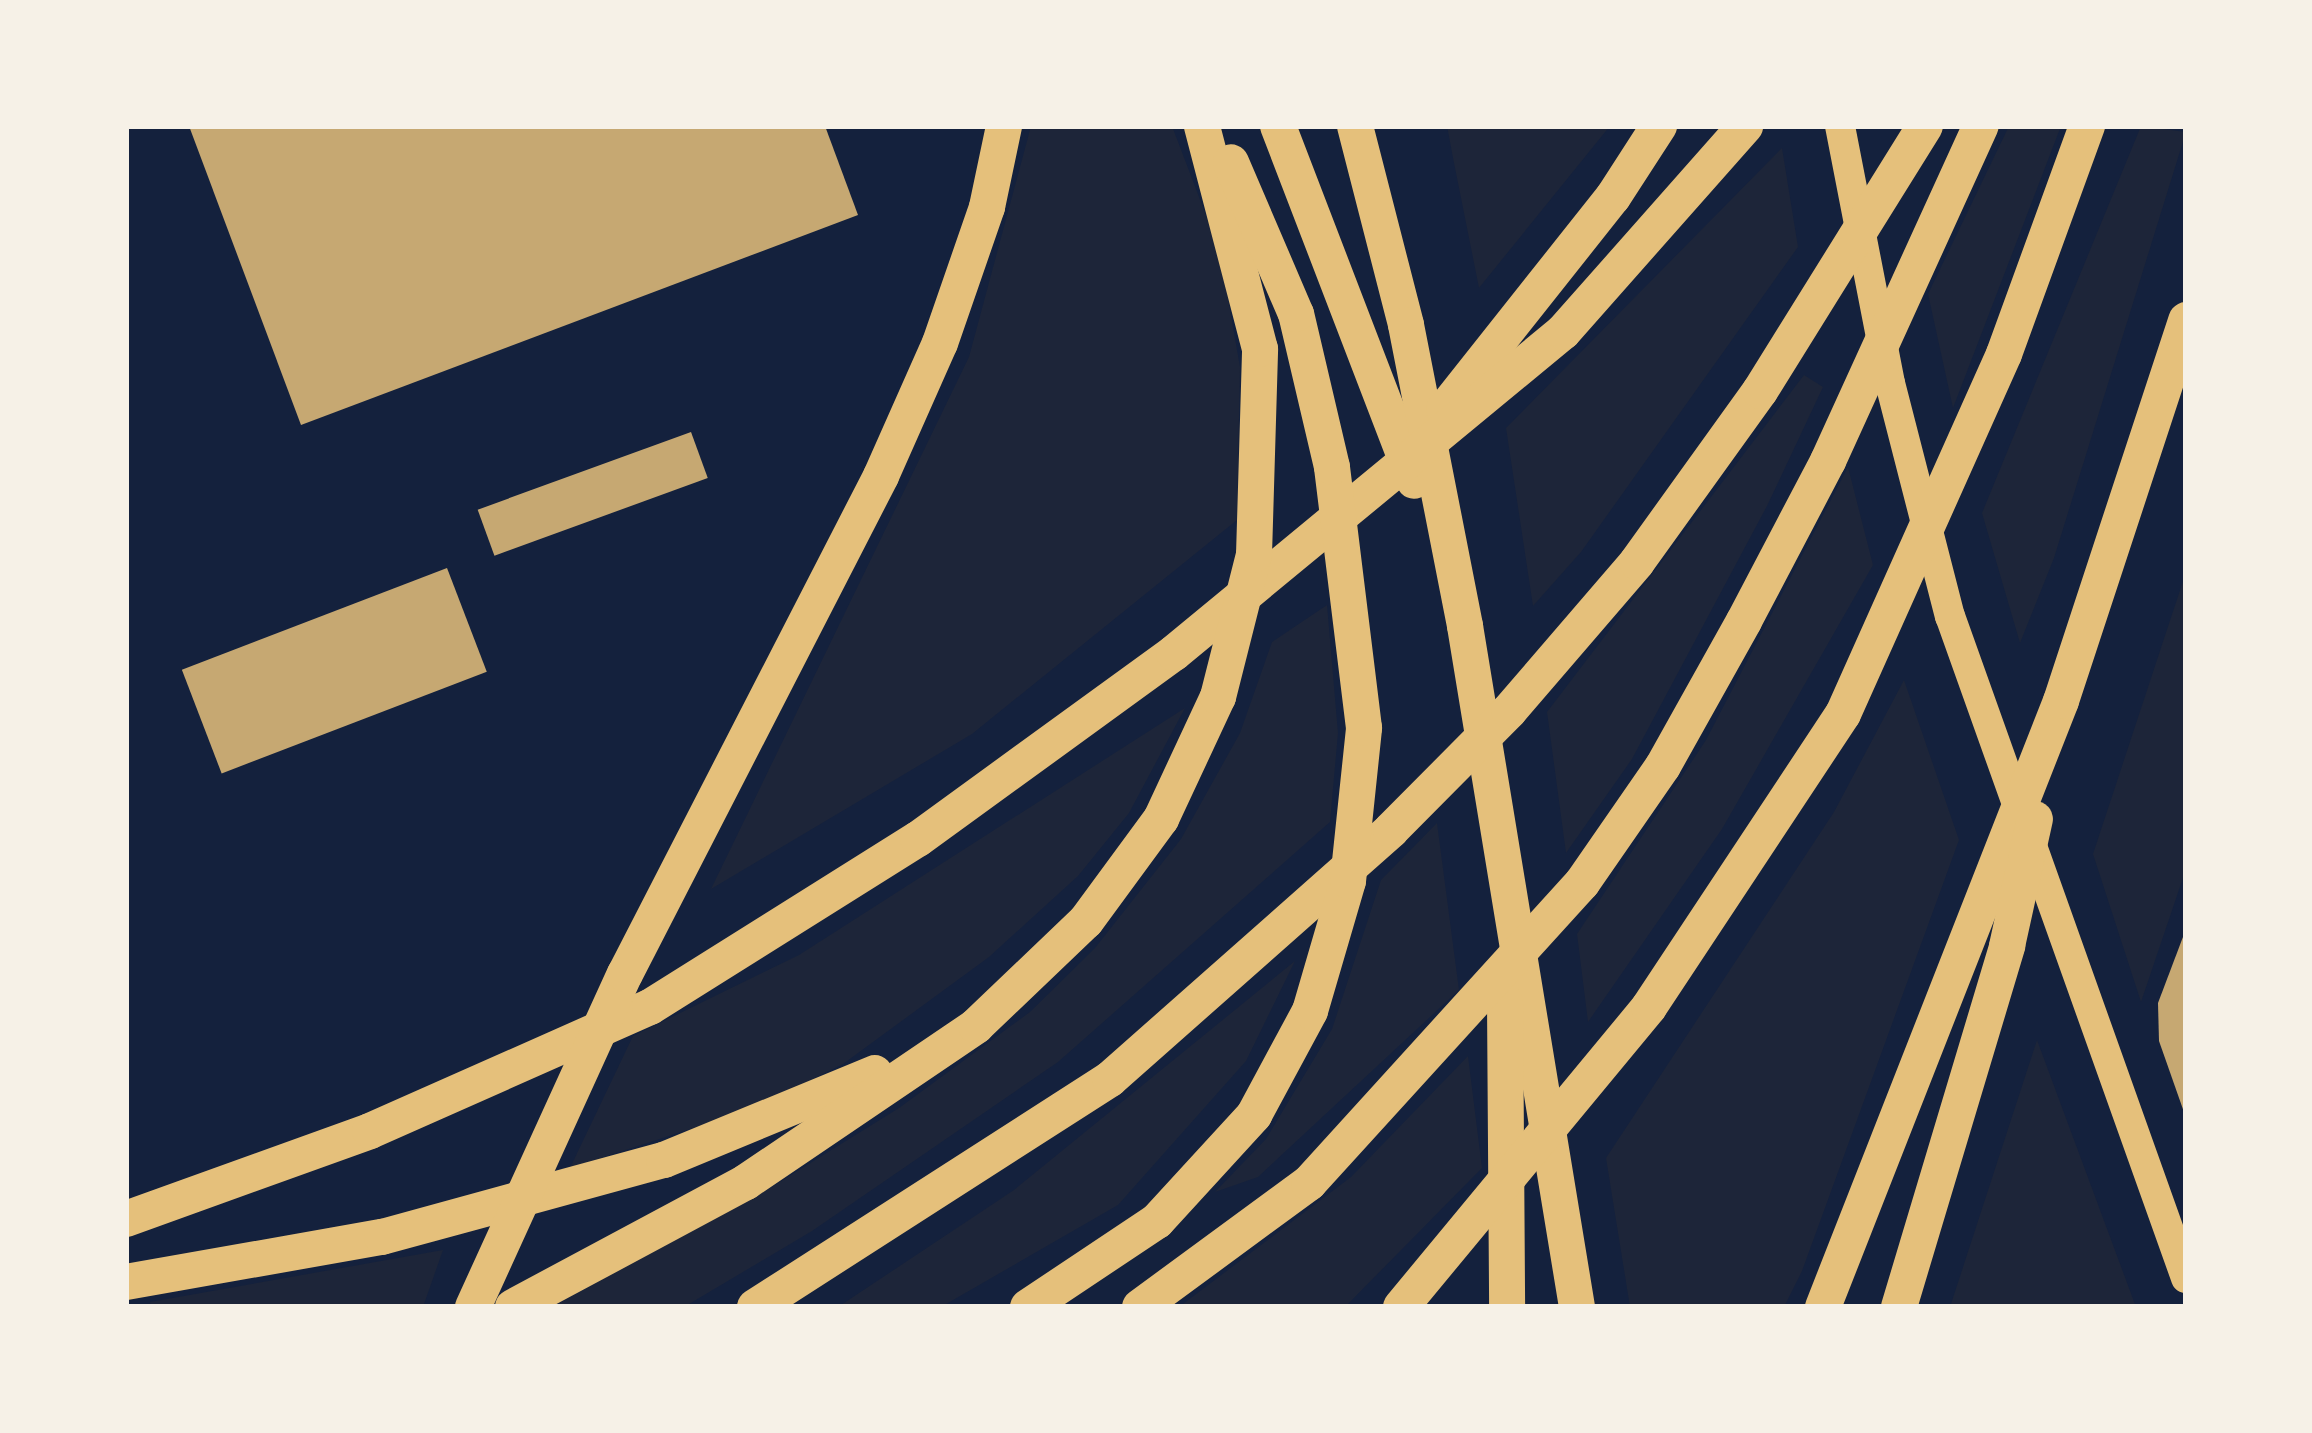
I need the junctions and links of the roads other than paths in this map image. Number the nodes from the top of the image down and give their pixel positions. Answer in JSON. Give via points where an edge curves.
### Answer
{"nodes":[{"id":1,"x":1004,"y":126,"type":"edge"},
{"id":2,"x":1202,"y":126,"type":"edge"},
{"id":3,"x":1216,"y":126,"type":"edge"},
{"id":4,"x":1278,"y":126,"type":"edge"},
{"id":5,"x":1355,"y":126,"type":"edge"},
{"id":6,"x":1659,"y":126,"type":"edge"},
{"id":7,"x":1745,"y":126,"type":"edge"},
{"id":8,"x":1840,"y":126,"type":"edge"},
{"id":9,"x":1925,"y":126,"type":"edge"},
{"id":10,"x":1981,"y":126,"type":"edge"},
{"id":11,"x":2087,"y":126,"type":"edge"},
{"id":12,"x":2186,"y":320,"type":"edge"},
{"id":13,"x":1393,"y":473,"type":"junction"},
{"id":14,"x":1465,"y":626,"type":"junction"},
{"id":15,"x":2061,"y":701,"type":"junction"},
{"id":16,"x":1498,"y":843,"type":"junction"},
{"id":17,"x":976,"y":1026,"type":"junction"},
{"id":18,"x":126,"y":1220,"type":"edge"},
{"id":19,"x":2186,"y":1278,"type":"edge"},
{"id":20,"x":126,"y":1282,"type":"edge"},
{"id":21,"x":473,"y":1307,"type":"edge"},
{"id":22,"x":513,"y":1307,"type":"edge"},
{"id":23,"x":755,"y":1307,"type":"edge"},
{"id":24,"x":1028,"y":1307,"type":"edge"},
{"id":25,"x":1140,"y":1307,"type":"edge"},
{"id":26,"x":1401,"y":1307,"type":"edge"},
{"id":27,"x":1507,"y":1307,"type":"edge"},
{"id":28,"x":1577,"y":1307,"type":"edge"},
{"id":29,"x":1823,"y":1307,"type":"edge"},
{"id":30,"x":1900,"y":1307,"type":"edge"}],
"edges":[{"from":1,"to":21,"type":"highway","via":[[987,207],[940,343],[625,974]]},
{"from":2,"to":17,"type":"highway","via":[[1260,349],[1254,555],[1223,680],[1193,757],[1127,872]]},
{"from":3,"to":24,"type":"highway","via":[[1296,314],[1332,466],[1364,728],[1348,881],[1334,946],[1284,1068],[1225,1154],[1157,1222]]},
{"from":4,"to":14,"type":"highway"},
{"from":5,"to":14,"type":"highway"},
{"from":6,"to":13,"type":"highway","via":[[1600,214]]},
{"from":7,"to":13,"type":"highway","via":[[1563,332]]},
{"from":8,"to":19,"type":"main road","via":[[1890,383],[1950,616]]},
{"from":9,"to":23,"type":"highway","via":[[1760,391],[1637,562],[1391,830],[1110,1078]]},
{"from":10,"to":25,"type":"highway","via":[[1828,461],[1744,621],[1663,766],[1582,883],[1309,1184]]},
{"from":11,"to":26,"type":"highway","via":[[2004,354],[1843,714],[1649,1007]]},
{"from":12,"to":15,"type":"highway"},
{"from":13,"to":18,"type":"highway","via":[[1174,653],[918,839],[650,1007],[370,1131]]},
{"from":14,"to":16,"type":"highway"},
{"from":15,"to":29,"type":"highway"},
{"from":15,"to":30,"type":"highway","via":[[2007,946]]},
{"from":16,"to":27,"type":"highway"},
{"from":16,"to":28,"type":"highway"},
{"from":17,"to":20,"type":"highway","via":[[779,1118],[664,1160],[382,1237]]},
{"from":17,"to":22,"type":"highway","via":[[746,1182]]}]}
